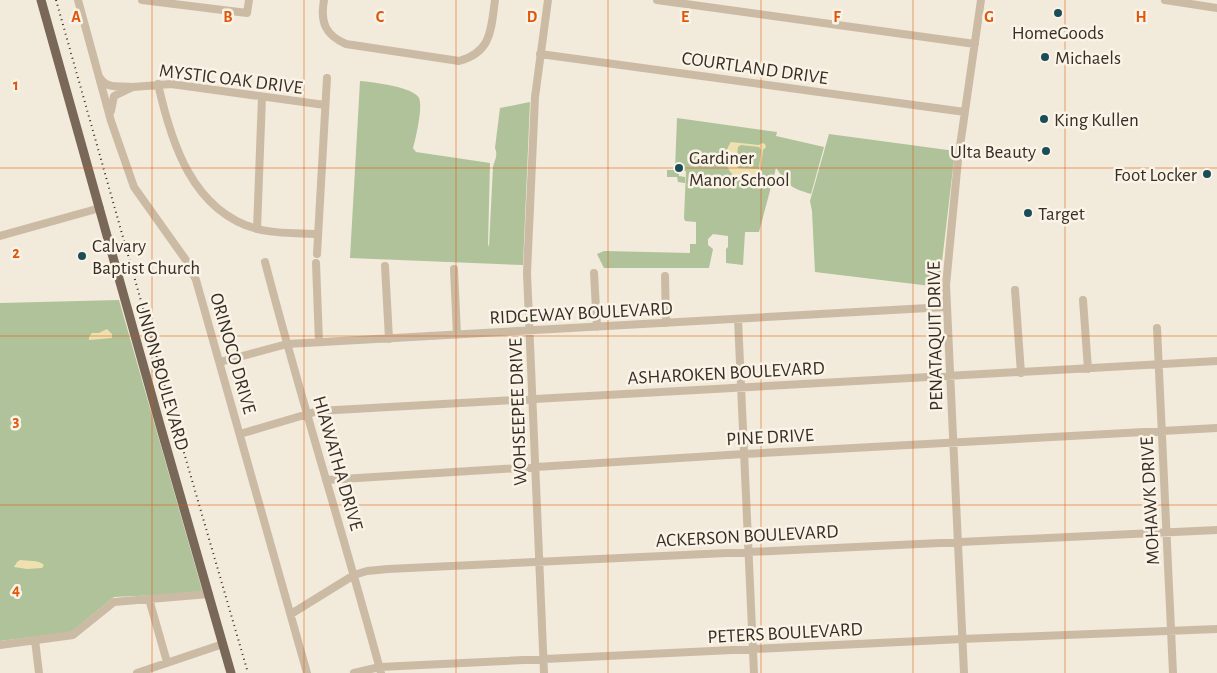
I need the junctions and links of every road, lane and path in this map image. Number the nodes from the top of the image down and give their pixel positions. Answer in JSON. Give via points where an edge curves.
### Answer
{"nodes":[{"id":1,"x":41,"y":0,"type":"edge"},
{"id":2,"x":78,"y":0,"type":"edge"},
{"id":3,"x":142,"y":0,"type":"edge"},
{"id":4,"x":249,"y":0,"type":"edge"},
{"id":5,"x":324,"y":0,"type":"edge"},
{"id":6,"x":495,"y":0,"type":"edge"},
{"id":7,"x":548,"y":0,"type":"edge"},
{"id":8,"x":657,"y":0,"type":"edge"},
{"id":9,"x":981,"y":0,"type":"edge"},
{"id":10,"x":1165,"y":0,"type":"edge"},
{"id":11,"x":1217,"y":8,"type":"edge"},
{"id":12,"x":974,"y":44,"type":"junction"},
{"id":13,"x":540,"y":54,"type":"junction"},
{"id":14,"x":98,"y":74,"type":"junction"},
{"id":15,"x":327,"y":78,"type":"dead end"},
{"id":16,"x":158,"y":84,"type":"junction"},
{"id":17,"x":133,"y":87,"type":"junction"},
{"id":18,"x":262,"y":97,"type":"junction"},
{"id":19,"x":325,"y":106,"type":"junction"},
{"id":20,"x":965,"y":112,"type":"junction"},
{"id":21,"x":111,"y":121,"type":"junction"},
{"id":22,"x":100,"y":208,"type":"junction"},
{"id":23,"x":257,"y":229,"type":"junction"},
{"id":24,"x":318,"y":234,"type":"junction"},
{"id":25,"x":0,"y":236,"type":"edge"},
{"id":26,"x":317,"y":254,"type":"dead end"},
{"id":27,"x":265,"y":262,"type":"dead end"},
{"id":28,"x":316,"y":263,"type":"dead end"},
{"id":29,"x":385,"y":266,"type":"dead end"},
{"id":30,"x":454,"y":268,"type":"dead end"},
{"id":31,"x":594,"y":274,"type":"dead end"},
{"id":32,"x":664,"y":276,"type":"dead end"},
{"id":33,"x":1015,"y":290,"type":"dead end"},
{"id":34,"x":1082,"y":300,"type":"dead end"},
{"id":35,"x":946,"y":307,"type":"junction"},
{"id":36,"x":738,"y":319,"type":"junction"},
{"id":37,"x":666,"y":323,"type":"junction"},
{"id":38,"x":597,"y":327,"type":"junction"},
{"id":39,"x":1157,"y":328,"type":"dead end"},
{"id":40,"x":530,"y":331,"type":"junction"},
{"id":41,"x":457,"y":335,"type":"junction"},
{"id":42,"x":388,"y":339,"type":"junction"},
{"id":43,"x":319,"y":342,"type":"junction"},
{"id":44,"x":286,"y":344,"type":"junction"},
{"id":45,"x":1217,"y":361,"type":"edge"},
{"id":46,"x":220,"y":362,"type":"junction"},
{"id":47,"x":1159,"y":364,"type":"junction"},
{"id":48,"x":1088,"y":369,"type":"junction"},
{"id":49,"x":1020,"y":372,"type":"junction"},
{"id":50,"x":950,"y":376,"type":"junction"},
{"id":51,"x":741,"y":387,"type":"junction"},
{"id":52,"x":532,"y":399,"type":"junction"},
{"id":53,"x":308,"y":414,"type":"junction"},
{"id":54,"x":1217,"y":428,"type":"edge"},
{"id":55,"x":1162,"y":432,"type":"junction"},
{"id":56,"x":240,"y":434,"type":"junction"},
{"id":57,"x":953,"y":442,"type":"junction"},
{"id":58,"x":744,"y":454,"type":"junction"},
{"id":59,"x":535,"y":467,"type":"junction"},
{"id":60,"x":326,"y":480,"type":"junction"},
{"id":61,"x":1217,"y":530,"type":"edge"},
{"id":62,"x":1166,"y":532,"type":"junction"},
{"id":63,"x":958,"y":541,"type":"junction"},
{"id":64,"x":748,"y":551,"type":"junction"},
{"id":65,"x":539,"y":561,"type":"junction"},
{"id":66,"x":354,"y":575,"type":"junction"},
{"id":67,"x":209,"y":594,"type":"junction"},
{"id":68,"x":149,"y":599,"type":"junction"},
{"id":69,"x":291,"y":614,"type":"junction"},
{"id":70,"x":1217,"y":629,"type":"edge"},
{"id":71,"x":1171,"y":631,"type":"junction"},
{"id":72,"x":962,"y":639,"type":"junction"},
{"id":73,"x":35,"y":640,"type":"junction"},
{"id":74,"x":223,"y":644,"type":"junction"},
{"id":75,"x":0,"y":645,"type":"edge"},
{"id":76,"x":753,"y":649,"type":"junction"},
{"id":77,"x":544,"y":660,"type":"junction"},
{"id":78,"x":167,"y":662,"type":"junction"},
{"id":79,"x":381,"y":670,"type":"edge"},
{"id":80,"x":39,"y":673,"type":"edge"},
{"id":81,"x":137,"y":673,"type":"edge"},
{"id":82,"x":231,"y":673,"type":"edge"},
{"id":83,"x":307,"y":673,"type":"edge"},
{"id":84,"x":354,"y":673,"type":"edge"},
{"id":85,"x":544,"y":673,"type":"edge"},
{"id":86,"x":754,"y":673,"type":"edge"},
{"id":87,"x":964,"y":673,"type":"edge"},
{"id":88,"x":1172,"y":673,"type":"edge"}],
"edges":[{"from":1,"to":22,"type":"main road","name":"UNION BOULEVARD"},
{"from":2,"to":14,"type":"street","name":"ORINOCO DRIVE"},
{"from":3,"to":4,"type":"street","via":[[247,13]]},
{"from":5,"to":6,"type":"street","via":[[323,20],[334,39],[346,44],[459,61],[470,58],[486,44]]},
{"from":7,"to":13,"type":"street","name":"WOHSEEPEE DRIVE"},
{"from":8,"to":12,"type":"street"},
{"from":9,"to":12,"type":"street","name":"PENATAQUIT DRIVE"},
{"from":10,"to":11,"type":"street"},
{"from":12,"to":20,"type":"street","name":"PENATAQUIT DRIVE"},
{"from":13,"to":20,"type":"street","name":"COURTLAND DRIVE"},
{"from":13,"to":40,"type":"street","name":"WOHSEEPEE DRIVE","via":[[527,273]]},
{"from":14,"to":17,"type":"street","name":"MYSTIC OAK DRIVE","via":[[111,87]]},
{"from":14,"to":21,"type":"street","name":"ORINOCO DRIVE"},
{"from":15,"to":19,"type":"street"},
{"from":16,"to":17,"type":"street","name":"MYSTIC OAK DRIVE"},
{"from":16,"to":18,"type":"street","name":"MYSTIC OAK DRIVE"},
{"from":16,"to":23,"type":"street","via":[[182,162],[195,185],[228,216]]},
{"from":17,"to":21,"type":"street","name":"MYSTIC OAK DRIVE","via":[[114,96]]},
{"from":18,"to":19,"type":"street","name":"MYSTIC OAK DRIVE"},
{"from":18,"to":23,"type":"street"},
{"from":19,"to":24,"type":"street"},
{"from":20,"to":35,"type":"street","name":"PENATAQUIT DRIVE"},
{"from":21,"to":46,"type":"street","name":"ORINOCO DRIVE","via":[[134,187],[188,263],[196,280]]},
{"from":22,"to":25,"type":"street"},
{"from":22,"to":67,"type":"main road","name":"UNION BOULEVARD"},
{"from":23,"to":24,"type":"street"},
{"from":24,"to":26,"type":"street"},
{"from":27,"to":44,"type":"street","name":"HIAWATHA DRIVE"},
{"from":28,"to":43,"type":"street"},
{"from":29,"to":42,"type":"street"},
{"from":30,"to":41,"type":"street"},
{"from":31,"to":38,"type":"street"},
{"from":32,"to":37,"type":"street"},
{"from":33,"to":49,"type":"street"},
{"from":34,"to":48,"type":"street"},
{"from":35,"to":36,"type":"street","name":"RIDGEWAY BOULEVARD"},
{"from":35,"to":50,"type":"street","name":"PENATAQUIT DRIVE"},
{"from":36,"to":37,"type":"street","name":"RIDGEWAY BOULEVARD"},
{"from":36,"to":51,"type":"street"},
{"from":37,"to":38,"type":"street","name":"RIDGEWAY BOULEVARD"},
{"from":38,"to":40,"type":"street","name":"RIDGEWAY BOULEVARD"},
{"from":39,"to":47,"type":"street","name":"MOHAWK DRIVE"},
{"from":40,"to":41,"type":"street","name":"RIDGEWAY BOULEVARD"},
{"from":40,"to":52,"type":"street","name":"WOHSEEPEE DRIVE"},
{"from":41,"to":42,"type":"street","name":"RIDGEWAY BOULEVARD"},
{"from":42,"to":43,"type":"street","name":"RIDGEWAY BOULEVARD"},
{"from":43,"to":44,"type":"street","name":"RIDGEWAY BOULEVARD"},
{"from":44,"to":46,"type":"street","name":"RIDGEWAY BOULEVARD"},
{"from":44,"to":53,"type":"street","name":"HIAWATHA DRIVE"},
{"from":45,"to":47,"type":"street","name":"ASHAROKEN BOULEVARD"},
{"from":46,"to":56,"type":"street","name":"ORINOCO DRIVE"},
{"from":47,"to":48,"type":"street","name":"ASHAROKEN BOULEVARD"},
{"from":47,"to":55,"type":"street","name":"MOHAWK DRIVE"},
{"from":48,"to":49,"type":"street","name":"ASHAROKEN BOULEVARD"},
{"from":49,"to":50,"type":"street","name":"ASHAROKEN BOULEVARD"},
{"from":50,"to":51,"type":"street","name":"ASHAROKEN BOULEVARD"},
{"from":50,"to":57,"type":"street","name":"PENATAQUIT DRIVE"},
{"from":51,"to":52,"type":"street","name":"ASHAROKEN BOULEVARD"},
{"from":51,"to":58,"type":"street"},
{"from":52,"to":53,"type":"street","name":"ASHAROKEN BOULEVARD"},
{"from":52,"to":59,"type":"street","name":"WOHSEEPEE DRIVE"},
{"from":53,"to":56,"type":"street","name":"ASHAROKEN BOULEVARD"},
{"from":53,"to":60,"type":"street","name":"HIAWATHA DRIVE"},
{"from":54,"to":55,"type":"street","name":"PINE DRIVE"},
{"from":55,"to":57,"type":"street","name":"PINE DRIVE"},
{"from":55,"to":62,"type":"street","name":"MOHAWK DRIVE"},
{"from":56,"to":69,"type":"street","name":"ORINOCO DRIVE"},
{"from":57,"to":58,"type":"street","name":"PINE DRIVE"},
{"from":57,"to":63,"type":"street","name":"PENATAQUIT DRIVE"},
{"from":58,"to":59,"type":"street","name":"PINE DRIVE"},
{"from":58,"to":64,"type":"street"},
{"from":59,"to":60,"type":"street","name":"PINE DRIVE"},
{"from":59,"to":65,"type":"street","name":"WOHSEEPEE DRIVE"},
{"from":60,"to":66,"type":"street","name":"HIAWATHA DRIVE"},
{"from":61,"to":62,"type":"street","name":"ACKERSON BOULEVARD"},
{"from":62,"to":63,"type":"street","name":"ACKERSON BOULEVARD"},
{"from":62,"to":71,"type":"street","name":"MOHAWK DRIVE"},
{"from":63,"to":64,"type":"street","name":"ACKERSON BOULEVARD"},
{"from":63,"to":72,"type":"street","name":"PENATAQUIT DRIVE"},
{"from":64,"to":65,"type":"street","name":"ACKERSON BOULEVARD"},
{"from":64,"to":76,"type":"street"},
{"from":65,"to":66,"type":"street","name":"ACKERSON BOULEVARD","via":[[388,569]]},
{"from":65,"to":77,"type":"street","name":"WOHSEEPEE DRIVE"},
{"from":66,"to":69,"type":"street","name":"ACKERSON BOULEVARD"},
{"from":66,"to":79,"type":"street","name":"HIAWATHA DRIVE"},
{"from":67,"to":68,"type":"street"},
{"from":67,"to":74,"type":"main road","name":"UNION BOULEVARD"},
{"from":68,"to":73,"type":"street","via":[[114,602],[73,635]]},
{"from":68,"to":78,"type":"street"},
{"from":69,"to":83,"type":"street","name":"ORINOCO DRIVE"},
{"from":70,"to":71,"type":"street","name":"PETERS BOULEVARD"},
{"from":71,"to":72,"type":"street","name":"PETERS BOULEVARD"},
{"from":71,"to":88,"type":"street","name":"MOHAWK DRIVE"},
{"from":72,"to":76,"type":"street","name":"PETERS BOULEVARD"},
{"from":72,"to":87,"type":"street","name":"PENATAQUIT DRIVE"},
{"from":73,"to":75,"type":"street"},
{"from":73,"to":80,"type":"street"},
{"from":74,"to":78,"type":"street"},
{"from":74,"to":82,"type":"main road","name":"UNION BOULEVARD"},
{"from":76,"to":77,"type":"street","name":"PETERS BOULEVARD"},
{"from":76,"to":86,"type":"street"},
{"from":77,"to":79,"type":"street","name":"PETERS BOULEVARD"},
{"from":77,"to":85,"type":"street","name":"WOHSEEPEE DRIVE"},
{"from":78,"to":81,"type":"street"},
{"from":79,"to":84,"type":"street","name":"PETERS BOULEVARD"}]}
